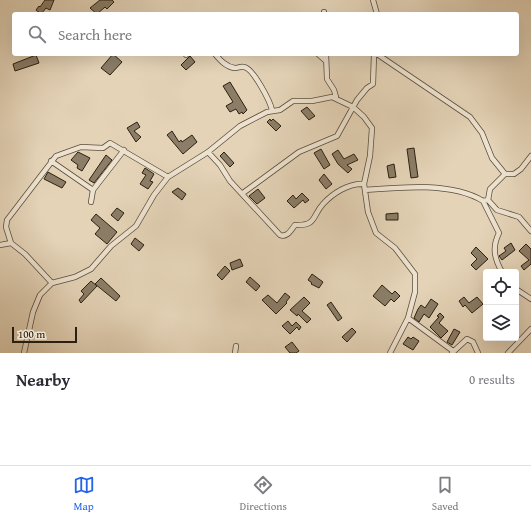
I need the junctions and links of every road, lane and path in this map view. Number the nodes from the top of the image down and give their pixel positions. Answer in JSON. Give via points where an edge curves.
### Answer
{"nodes":[{"id":1,"x":373,"y":0,"type":"edge"},
{"id":2,"x":376,"y":12,"type":"edge"},
{"id":3,"x":217,"y":56,"type":"edge"},
{"id":4,"x":320,"y":56,"type":"edge"},
{"id":5,"x":326,"y":56,"type":"edge"},
{"id":6,"x":374,"y":56,"type":"edge"},
{"id":7,"x":380,"y":56,"type":"edge"},
{"id":8,"x":326,"y":61,"type":"junction"},
{"id":9,"x":336,"y":97,"type":"junction"},
{"id":10,"x":353,"y":107,"type":"junction"},
{"id":11,"x":272,"y":110,"type":"junction"},
{"id":12,"x":124,"y":150,"type":"junction"},
{"id":13,"x":208,"y":152,"type":"junction"},
{"id":14,"x":531,"y":156,"type":"edge"},
{"id":15,"x":51,"y":161,"type":"junction"},
{"id":16,"x":505,"y":174,"type":"junction"},
{"id":17,"x":168,"y":177,"type":"junction"},
{"id":18,"x":364,"y":184,"type":"junction"},
{"id":19,"x":93,"y":190,"type":"junction"},
{"id":20,"x":365,"y":190,"type":"junction"},
{"id":21,"x":243,"y":194,"type":"junction"},
{"id":22,"x":486,"y":200,"type":"junction"},
{"id":23,"x":91,"y":202,"type":"dead end"},
{"id":24,"x":531,"y":231,"type":"edge"},
{"id":25,"x":11,"y":243,"type":"junction"},
{"id":26,"x":0,"y":246,"type":"edge"},
{"id":27,"x":501,"y":269,"type":"edge"},
{"id":28,"x":52,"y":283,"type":"junction"},
{"id":29,"x":519,"y":291,"type":"edge"},
{"id":30,"x":531,"y":299,"type":"edge"},
{"id":31,"x":408,"y":318,"type":"junction"},
{"id":32,"x":531,"y":329,"type":"edge"},
{"id":33,"x":236,"y":346,"type":"dead end"},
{"id":34,"x":452,"y":352,"type":"edge"},
{"id":35,"x":24,"y":353,"type":"edge"},
{"id":36,"x":235,"y":353,"type":"edge"},
{"id":37,"x":390,"y":353,"type":"edge"},
{"id":38,"x":478,"y":353,"type":"edge"},
{"id":39,"x":508,"y":353,"type":"edge"}],
"edges":[{"from":1,"to":2,"type":"street"},
{"from":3,"to":11,"type":"street","via":[[228,66],[245,67],[253,72],[268,96]]},
{"from":4,"to":8,"type":"street"},
{"from":5,"to":8,"type":"street"},
{"from":6,"to":10,"type":"street","via":[[373,84]]},
{"from":7,"to":16,"type":"street","via":[[470,117],[482,133],[492,158]]},
{"from":8,"to":9,"type":"street","via":[[327,79]]},
{"from":9,"to":10,"type":"street"},
{"from":9,"to":11,"type":"street","via":[[293,101],[285,108]]},
{"from":10,"to":18,"type":"street","via":[[369,123],[373,132]]},
{"from":10,"to":21,"type":"street","via":[[337,136],[299,152]]},
{"from":11,"to":13,"type":"street","via":[[240,126]]},
{"from":12,"to":15,"type":"street","via":[[110,143],[103,148],[81,148],[56,156]]},
{"from":12,"to":17,"type":"street"},
{"from":12,"to":19,"type":"street"},
{"from":13,"to":17,"type":"street"},
{"from":13,"to":21,"type":"street"},
{"from":14,"to":16,"type":"street","via":[[514,174]]},
{"from":15,"to":19,"type":"street"},
{"from":15,"to":25,"type":"street","via":[[7,220],[6,227]]},
{"from":16,"to":22,"type":"street","via":[[490,189]]},
{"from":17,"to":28,"type":"street","via":[[136,226],[111,246],[91,269],[75,277]]},
{"from":18,"to":20,"type":"street"},
{"from":18,"to":21,"type":"street","via":[[351,185],[340,191],[324,203],[315,219],[302,226],[295,225],[286,236],[280,235]]},
{"from":19,"to":23,"type":"street"},
{"from":20,"to":22,"type":"street","via":[[397,187],[444,188]]},
{"from":20,"to":31,"type":"street","via":[[368,212],[376,232],[395,248],[415,274],[416,292]]},
{"from":22,"to":24,"type":"street","via":[[497,210],[519,217]]},
{"from":22,"to":27,"type":"street","via":[[499,233],[494,243],[494,252]]},
{"from":25,"to":26,"type":"street"},
{"from":25,"to":28,"type":"street"},
{"from":28,"to":35,"type":"street","via":[[40,295]]},
{"from":29,"to":30,"type":"street"},
{"from":31,"to":34,"type":"street"},
{"from":31,"to":37,"type":"street"},
{"from":32,"to":39,"type":"street"},
{"from":33,"to":36,"type":"street"},
{"from":34,"to":38,"type":"street","via":[[470,339]]}]}
